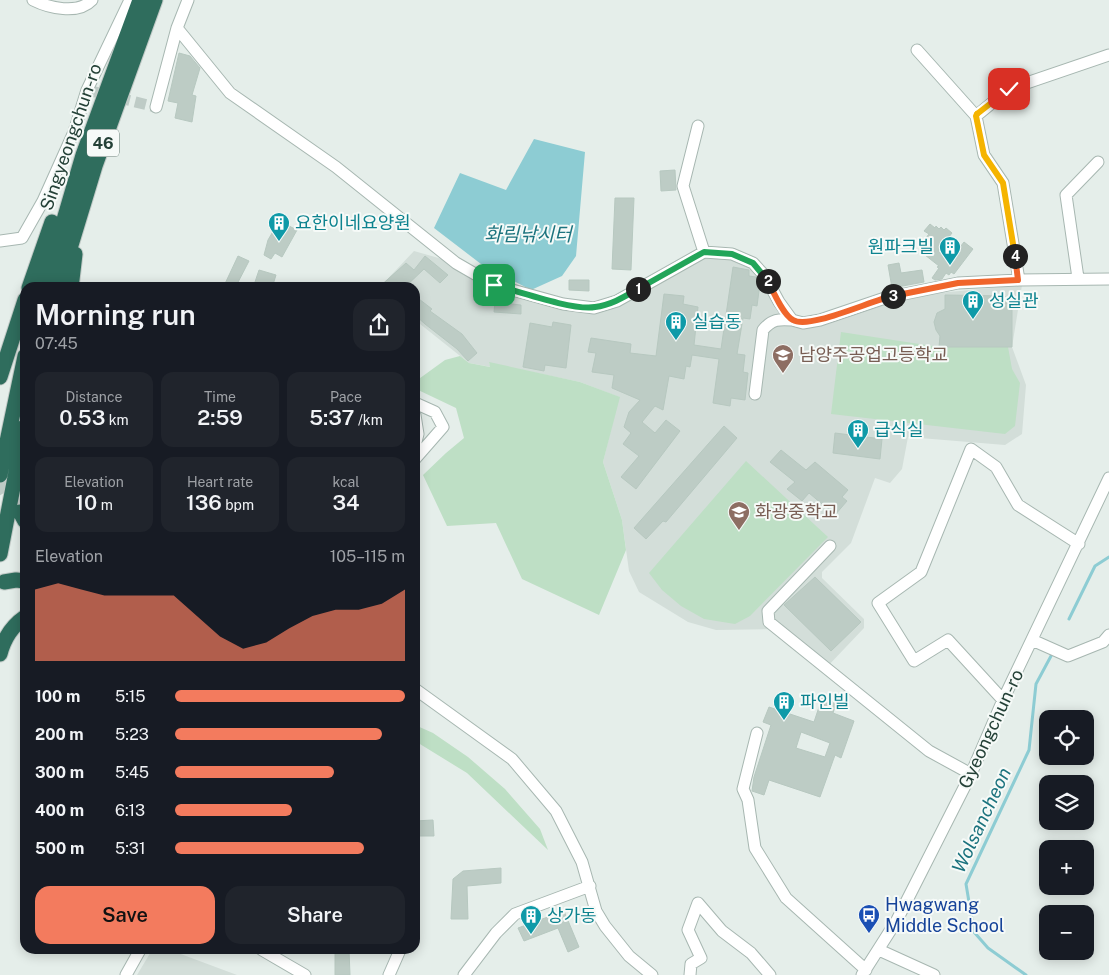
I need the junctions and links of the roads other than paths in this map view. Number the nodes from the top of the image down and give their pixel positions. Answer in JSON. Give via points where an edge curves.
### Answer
{"nodes":[{"id":1,"x":34,"y":0,"type":"edge"},
{"id":2,"x":92,"y":0,"type":"edge"},
{"id":3,"x":130,"y":0,"type":"edge"},
{"id":4,"x":140,"y":0,"type":"edge"},
{"id":5,"x":155,"y":0,"type":"edge"},
{"id":6,"x":188,"y":0,"type":"edge"},
{"id":7,"x":177,"y":28,"type":"junction"},
{"id":8,"x":917,"y":50,"type":"dead end"},
{"id":9,"x":1109,"y":55,"type":"edge"},
{"id":10,"x":156,"y":107,"type":"dead end"},
{"id":11,"x":976,"y":116,"type":"junction"},
{"id":12,"x":698,"y":126,"type":"dead end"},
{"id":13,"x":83,"y":155,"type":"junction"},
{"id":14,"x":1098,"y":162,"type":"dead end"},
{"id":15,"x":81,"y":208,"type":"junction"},
{"id":16,"x":0,"y":241,"type":"edge"},
{"id":17,"x":704,"y":252,"type":"junction"},
{"id":18,"x":1078,"y":278,"type":"junction"},
{"id":19,"x":1109,"y":278,"type":"edge"},
{"id":20,"x":1018,"y":280,"type":"junction"},
{"id":21,"x":31,"y":282,"type":"edge"},
{"id":22,"x":46,"y":282,"type":"edge"},
{"id":23,"x":60,"y":282,"type":"edge"},
{"id":24,"x":72,"y":282,"type":"edge"},
{"id":25,"x":20,"y":315,"type":"edge"},
{"id":26,"x":792,"y":320,"type":"junction"},
{"id":27,"x":0,"y":377,"type":"edge"},
{"id":28,"x":20,"y":380,"type":"edge"},
{"id":29,"x":756,"y":394,"type":"dead end"},
{"id":30,"x":420,"y":405,"type":"edge"},
{"id":31,"x":20,"y":452,"type":"edge"},
{"id":32,"x":420,"y":453,"type":"edge"},
{"id":33,"x":0,"y":475,"type":"edge"},
{"id":34,"x":1109,"y":478,"type":"edge"},
{"id":35,"x":1078,"y":544,"type":"junction"},
{"id":36,"x":830,"y":546,"type":"dead end"},
{"id":37,"x":0,"y":554,"type":"edge"},
{"id":38,"x":20,"y":580,"type":"edge"},
{"id":39,"x":4,"y":582,"type":"dead end"},
{"id":40,"x":20,"y":621,"type":"edge"},
{"id":41,"x":1109,"y":635,"type":"edge"},
{"id":42,"x":1032,"y":640,"type":"junction"},
{"id":43,"x":0,"y":654,"type":"edge"},
{"id":44,"x":420,"y":693,"type":"edge"},
{"id":45,"x":1003,"y":700,"type":"junction"},
{"id":46,"x":757,"y":732,"type":"dead end"},
{"id":47,"x":971,"y":774,"type":"junction"},
{"id":48,"x":590,"y":886,"type":"junction"},
{"id":49,"x":879,"y":950,"type":"junction"},
{"id":50,"x":138,"y":954,"type":"edge"},
{"id":51,"x":269,"y":954,"type":"edge"},
{"id":52,"x":398,"y":954,"type":"edge"},
{"id":53,"x":864,"y":973,"type":"edge"},
{"id":54,"x":126,"y":975,"type":"edge"},
{"id":55,"x":305,"y":975,"type":"edge"},
{"id":56,"x":389,"y":975,"type":"edge"},
{"id":57,"x":464,"y":975,"type":"edge"},
{"id":58,"x":652,"y":975,"type":"edge"},
{"id":59,"x":690,"y":975,"type":"edge"},
{"id":60,"x":770,"y":975,"type":"edge"},
{"id":61,"x":934,"y":975,"type":"edge"}],
"edges":[{"from":1,"to":2,"type":"street","via":[[47,6],[73,9]]},
{"from":3,"to":16,"type":"street","via":[[87,90],[74,132],[43,201],[22,238]]},
{"from":4,"to":13,"type":"highway","name":"Singyeongchun-ro","number":"46"},
{"from":5,"to":15,"type":"highway","name":"Singyeongchun-ro","number":"46"},
{"from":6,"to":7,"type":"street"},
{"from":7,"to":10,"type":"street"},
{"from":7,"to":17,"type":"street","via":[[230,93],[336,166],[456,263],[494,285],[563,304],[594,308],[617,301]]},
{"from":8,"to":11,"type":"street"},
{"from":9,"to":11,"type":"street","via":[[1009,89]]},
{"from":11,"to":20,"type":"street","via":[[984,155],[1003,183]]},
{"from":12,"to":17,"type":"street","via":[[684,186]]},
{"from":13,"to":21,"type":"highway","via":[[58,208]]},
{"from":13,"to":22,"type":"highway","name":"Singyeongchun-ro","number":"46"},
{"from":14,"to":18,"type":"street","via":[[1066,195]]},
{"from":15,"to":23,"type":"highway","name":"Singyeongchun-ro","number":"46"},
{"from":15,"to":24,"type":"highway"},
{"from":17,"to":26,"type":"street","via":[[732,254],[753,263],[765,276]]},
{"from":18,"to":19,"type":"street"},
{"from":18,"to":20,"type":"street"},
{"from":20,"to":26,"type":"street","via":[[958,283],[885,298],[820,320],[803,323]]},
{"from":25,"to":27,"type":"highway"},
{"from":26,"to":29,"type":"street","via":[[777,319],[762,330]]},
{"from":28,"to":33,"type":"highway"},
{"from":30,"to":32,"type":"street","via":[[435,412],[443,426]]},
{"from":31,"to":37,"type":"highway"},
{"from":34,"to":35,"type":"street","name":"Gyeongchun-ro"},
{"from":35,"to":42,"type":"street","name":"Gyeongchun-ro"},
{"from":35,"to":45,"type":"street","via":[[1018,504],[996,467],[971,449],[921,572],[878,603],[914,660],[948,640]]},
{"from":36,"to":47,"type":"street","via":[[768,611],[769,622],[930,750]]},
{"from":38,"to":39,"type":"highway"},
{"from":40,"to":43,"type":"highway","via":[[3,640]]},
{"from":41,"to":42,"type":"street","via":[[1103,642],[1068,656]]},
{"from":42,"to":45,"type":"street","name":"Gyeongchun-ro"},
{"from":44,"to":48,"type":"street","via":[[512,759],[556,811],[582,862]]},
{"from":45,"to":47,"type":"street","name":"Gyeongchun-ro"},
{"from":46,"to":53,"type":"street","via":[[743,789],[748,800],[755,848],[786,898]]},
{"from":47,"to":49,"type":"street","name":"Gyeongchun-ro","via":[[916,885]]},
{"from":48,"to":57,"type":"street","via":[[515,914]]},
{"from":48,"to":58,"type":"street","via":[[596,910],[605,926],[630,956]]},
{"from":49,"to":53,"type":"street","name":"Gyeongchun-ro"},
{"from":49,"to":61,"type":"street"},
{"from":50,"to":54,"type":"street"},
{"from":51,"to":55,"type":"street"},
{"from":52,"to":56,"type":"street"},
{"from":59,"to":60,"type":"street","via":[[691,964],[701,958],[688,930],[698,903]]}]}
